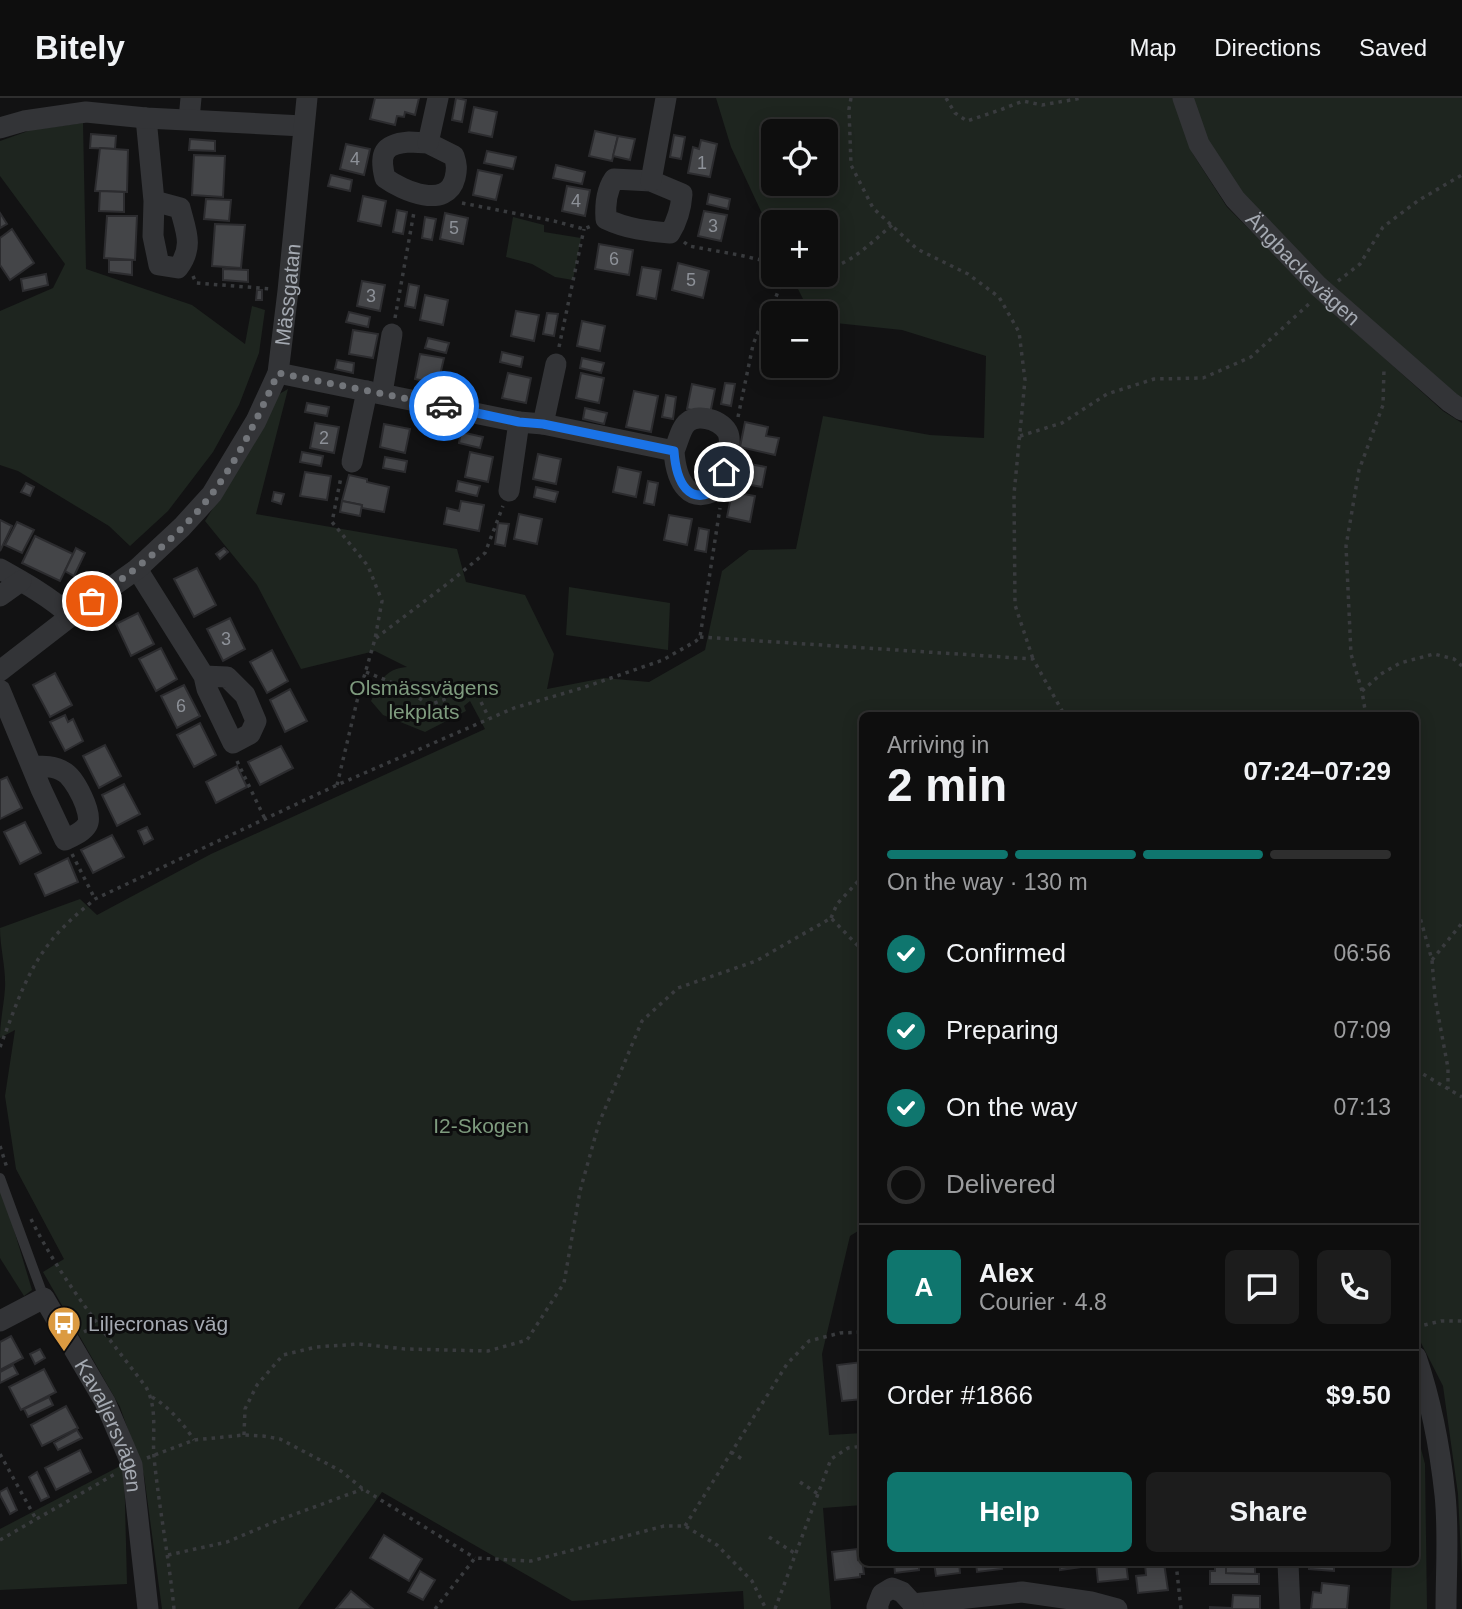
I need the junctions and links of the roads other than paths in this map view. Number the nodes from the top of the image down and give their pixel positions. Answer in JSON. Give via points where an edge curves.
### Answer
{"nodes":[{"id":1,"x":307,"y":98,"type":"edge"},
{"id":2,"x":438,"y":98,"type":"edge"},
{"id":3,"x":666,"y":98,"type":"edge"},
{"id":4,"x":1183,"y":98,"type":"edge"},
{"id":5,"x":190,"y":108,"type":"edge"},
{"id":6,"x":145,"y":118,"type":"junction"},
{"id":7,"x":303,"y":126,"type":"junction"},
{"id":8,"x":0,"y":128,"type":"edge"},
{"id":9,"x":428,"y":144,"type":"junction"},
{"id":10,"x":651,"y":181,"type":"junction"},
{"id":11,"x":154,"y":201,"type":"junction"},
{"id":12,"x":392,"y":334,"type":"road end"},
{"id":13,"x":556,"y":364,"type":"road end"},
{"id":14,"x":278,"y":373,"type":"junction"},
{"id":15,"x":375,"y":392,"type":"junction"},
{"id":16,"x":1462,"y":410,"type":"edge"},
{"id":17,"x":519,"y":422,"type":"junction"},
{"id":18,"x":543,"y":424,"type":"junction"},
{"id":19,"x":674,"y":451,"type":"junction"},
{"id":20,"x":352,"y":462,"type":"road end"},
{"id":21,"x":509,"y":491,"type":"road end"},
{"id":22,"x":0,"y":569,"type":"edge"},
{"id":23,"x":136,"y":569,"type":"junction"},
{"id":24,"x":21,"y":580,"type":"junction"},
{"id":25,"x":0,"y":596,"type":"edge"},
{"id":26,"x":71,"y":616,"type":"junction"},
{"id":27,"x":0,"y":671,"type":"edge"},
{"id":28,"x":204,"y":676,"type":"junction"},
{"id":29,"x":0,"y":690,"type":"edge"},
{"id":30,"x":32,"y":766,"type":"junction"},
{"id":31,"x":4,"y":1174,"type":"edge"},
{"id":32,"x":44,"y":1298,"type":"junction"},
{"id":33,"x":0,"y":1321,"type":"edge"},
{"id":34,"x":1419,"y":1368,"type":"edge"},
{"id":35,"x":1288,"y":1566,"type":"edge"},
{"id":36,"x":912,"y":1606,"type":"edge"},
{"id":37,"x":148,"y":1609,"type":"edge"},
{"id":38,"x":878,"y":1609,"type":"edge"},
{"id":39,"x":1117,"y":1609,"type":"edge"},
{"id":40,"x":1290,"y":1609,"type":"edge"},
{"id":41,"x":1446,"y":1609,"type":"edge"}],
"edges":[{"from":1,"to":7,"type":"street","name":"Mässgatan"},
{"from":2,"to":9,"type":"street"},
{"from":3,"to":10,"type":"street"},
{"from":4,"to":16,"type":"street","name":"Ängbackevägen","via":[[1199,144],[1235,199],[1324,292]]},
{"from":5,"to":6,"type":"street"},
{"from":5,"to":7,"type":"street"},
{"from":6,"to":8,"type":"street","via":[[86,112]]},
{"from":6,"to":11,"type":"street"},
{"from":7,"to":14,"type":"street","name":"Mässgatan"},
{"from":9,"to":9,"type":"street","via":[[454,156],[458,166],[452,188],[445,194],[417,193],[385,178],[383,154],[392,144]]},
{"from":10,"to":10,"type":"street","via":[[614,179],[608,187],[606,219],[622,227],[670,233],[681,210],[682,194]]},
{"from":11,"to":11,"type":"street","via":[[153,236],[159,265],[178,268],[186,258],[188,239],[180,208]]},
{"from":12,"to":15,"type":"street"},
{"from":13,"to":18,"type":"street"},
{"from":14,"to":15,"type":"street"},
{"from":14,"to":23,"type":"street","name":"Mässgatan","via":[[256,421],[212,494]]},
{"from":15,"to":17,"type":"street"},
{"from":15,"to":20,"type":"street"},
{"from":17,"to":18,"type":"street"},
{"from":17,"to":21,"type":"street"},
{"from":18,"to":19,"type":"street"},
{"from":19,"to":19,"type":"street","via":[[686,423],[694,418],[719,424],[730,439],[722,486],[709,494],[691,493],[677,475]]},
{"from":22,"to":24,"type":"street"},
{"from":23,"to":26,"type":"street","name":"Mässgatan"},
{"from":23,"to":28,"type":"street"},
{"from":24,"to":25,"type":"street"},
{"from":24,"to":26,"type":"street"},
{"from":26,"to":27,"type":"street","name":"Mässgatan"},
{"from":28,"to":28,"type":"street","via":[[233,743],[250,734],[256,721],[245,695],[227,677]]},
{"from":29,"to":30,"type":"street"},
{"from":30,"to":30,"type":"street","via":[[65,840],[87,826],[88,810],[70,775]]},
{"from":31,"to":32,"type":"lane","name":"Kavaljersvägen"},
{"from":32,"to":33,"type":"street"},
{"from":32,"to":37,"type":"street","name":"Kavaljersvägen","via":[[105,1402],[132,1465]]},
{"from":34,"to":41,"type":"street","via":[[1445,1496]]},
{"from":35,"to":40,"type":"street"},
{"from":36,"to":38,"type":"street","via":[[902,1592],[892,1588],[882,1594]]},
{"from":36,"to":39,"type":"street","via":[[1022,1591]]}]}
